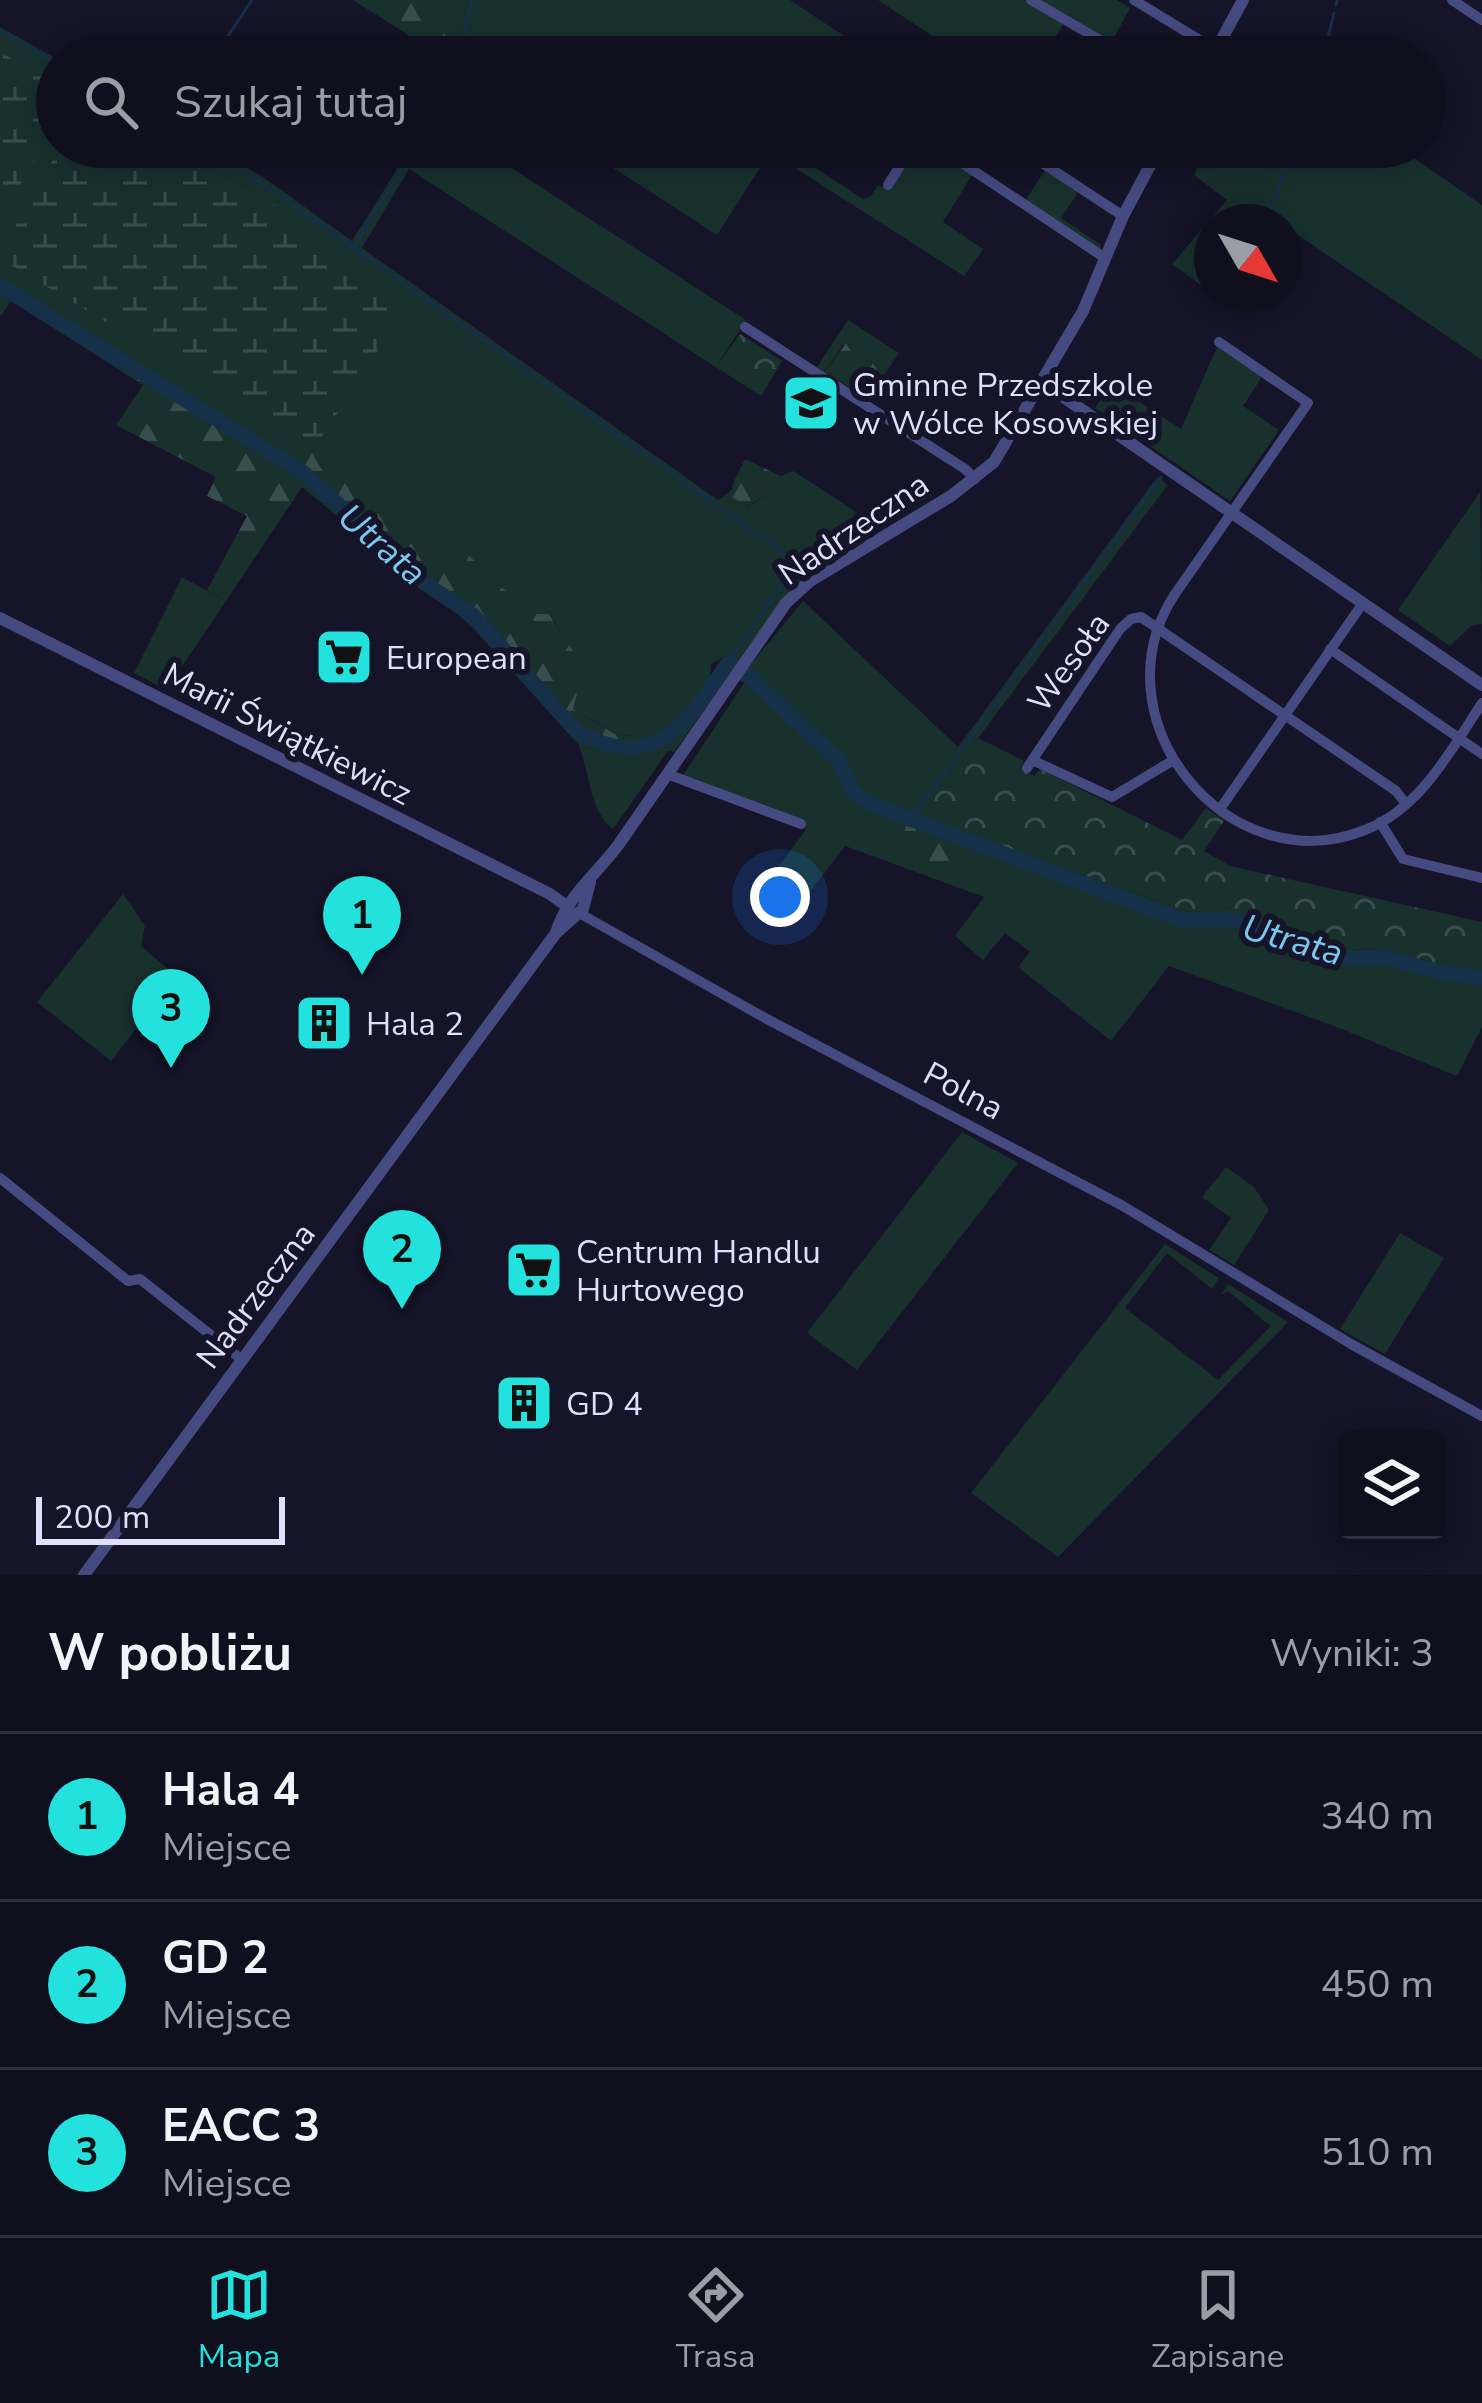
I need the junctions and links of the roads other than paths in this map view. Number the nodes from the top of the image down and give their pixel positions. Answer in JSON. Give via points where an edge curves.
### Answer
{"nodes":[{"id":1,"x":1031,"y":0,"type":"edge"},
{"id":2,"x":1134,"y":0,"type":"edge"},
{"id":3,"x":1243,"y":0,"type":"edge"},
{"id":4,"x":1452,"y":0,"type":"edge"},
{"id":5,"x":1482,"y":20,"type":"edge"},
{"id":6,"x":1094,"y":36,"type":"edge"},
{"id":7,"x":1188,"y":36,"type":"edge"},
{"id":8,"x":1223,"y":36,"type":"edge"},
{"id":9,"x":899,"y":168,"type":"edge"},
{"id":10,"x":970,"y":168,"type":"edge"},
{"id":11,"x":1050,"y":168,"type":"edge"},
{"id":12,"x":1149,"y":168,"type":"edge"},
{"id":13,"x":888,"y":185,"type":"dead end"},
{"id":14,"x":1123,"y":216,"type":"junction"},
{"id":15,"x":1105,"y":258,"type":"junction"},
{"id":16,"x":745,"y":327,"type":"dead end"},
{"id":17,"x":1219,"y":342,"type":"dead end"},
{"id":18,"x":1043,"y":382,"type":"junction"},
{"id":19,"x":975,"y":479,"type":"junction"},
{"id":20,"x":1233,"y":512,"type":"junction"},
{"id":21,"x":1363,"y":603,"type":"junction"},
{"id":22,"x":0,"y":618,"type":"edge"},
{"id":23,"x":1157,"y":626,"type":"junction"},
{"id":24,"x":1330,"y":649,"type":"junction"},
{"id":25,"x":1482,"y":685,"type":"edge"},
{"id":26,"x":1482,"y":703,"type":"edge"},
{"id":27,"x":1283,"y":715,"type":"junction"},
{"id":28,"x":1459,"y":738,"type":"junction"},
{"id":29,"x":1482,"y":754,"type":"edge"},
{"id":30,"x":1172,"y":761,"type":"junction"},
{"id":31,"x":667,"y":774,"type":"junction"},
{"id":32,"x":1406,"y":804,"type":"junction"},
{"id":33,"x":1220,"y":808,"type":"junction"},
{"id":34,"x":1380,"y":822,"type":"junction"},
{"id":35,"x":801,"y":824,"type":"dead end"},
{"id":36,"x":1482,"y":878,"type":"edge"},
{"id":37,"x":575,"y":905,"type":"junction"},
{"id":38,"x":0,"y":1178,"type":"edge"},
{"id":39,"x":241,"y":1359,"type":"junction"},
{"id":40,"x":1482,"y":1416,"type":"edge"},
{"id":41,"x":85,"y":1575,"type":"edge"}],
"edges":[{"from":1,"to":6,"type":"street"},
{"from":2,"to":7,"type":"street"},
{"from":3,"to":8,"type":"street"},
{"from":4,"to":5,"type":"street"},
{"from":9,"to":13,"type":"street"},
{"from":10,"to":15,"type":"street"},
{"from":11,"to":14,"type":"street"},
{"from":12,"to":14,"type":"street","name":"Nadrzeczna"},
{"from":14,"to":15,"type":"street","name":"Nadrzeczna"},
{"from":15,"to":18,"type":"street","name":"Nadrzeczna"},
{"from":16,"to":19,"type":"street"},
{"from":17,"to":20,"type":"street","name":"Wesoła","via":[[1308,403]]},
{"from":18,"to":19,"type":"street","name":"Nadrzeczna","via":[[1001,453]]},
{"from":18,"to":20,"type":"street"},
{"from":19,"to":31,"type":"street","name":"Nadrzeczna","via":[[794,595]]},
{"from":20,"to":21,"type":"street"},
{"from":20,"to":23,"type":"street","name":"Wesoła"},
{"from":21,"to":24,"type":"street"},
{"from":21,"to":25,"type":"street"},
{"from":22,"to":37,"type":"street","name":"Marii Świątkiewicz"},
{"from":23,"to":27,"type":"street","name":"Wesoła"},
{"from":23,"to":30,"type":"street","name":"Wesoła","via":[[1150,692]]},
{"from":23,"to":30,"type":"street","name":"Wesoła","via":[[1141,617],[1126,623],[1030,764],[1108,797]]},
{"from":24,"to":27,"type":"street"},
{"from":24,"to":28,"type":"street"},
{"from":26,"to":28,"type":"street","name":"Wesoła"},
{"from":27,"to":32,"type":"street","name":"Wesoła"},
{"from":27,"to":33,"type":"street"},
{"from":28,"to":29,"type":"street"},
{"from":28,"to":32,"type":"street","name":"Wesoła"},
{"from":30,"to":33,"type":"street","name":"Wesoła"},
{"from":31,"to":35,"type":"street"},
{"from":31,"to":37,"type":"street","name":"Nadrzeczna"},
{"from":32,"to":34,"type":"street","name":"Wesoła"},
{"from":33,"to":34,"type":"street","name":"Wesoła","via":[[1294,838],[1343,836]]},
{"from":34,"to":36,"type":"street","via":[[1400,857]]},
{"from":37,"to":39,"type":"street","name":"Nadrzeczna"},
{"from":37,"to":40,"type":"street","name":"Polna","via":[[765,1018],[1107,1197]]},
{"from":38,"to":39,"type":"street"},
{"from":39,"to":41,"type":"street","name":"Nadrzeczna"}]}
